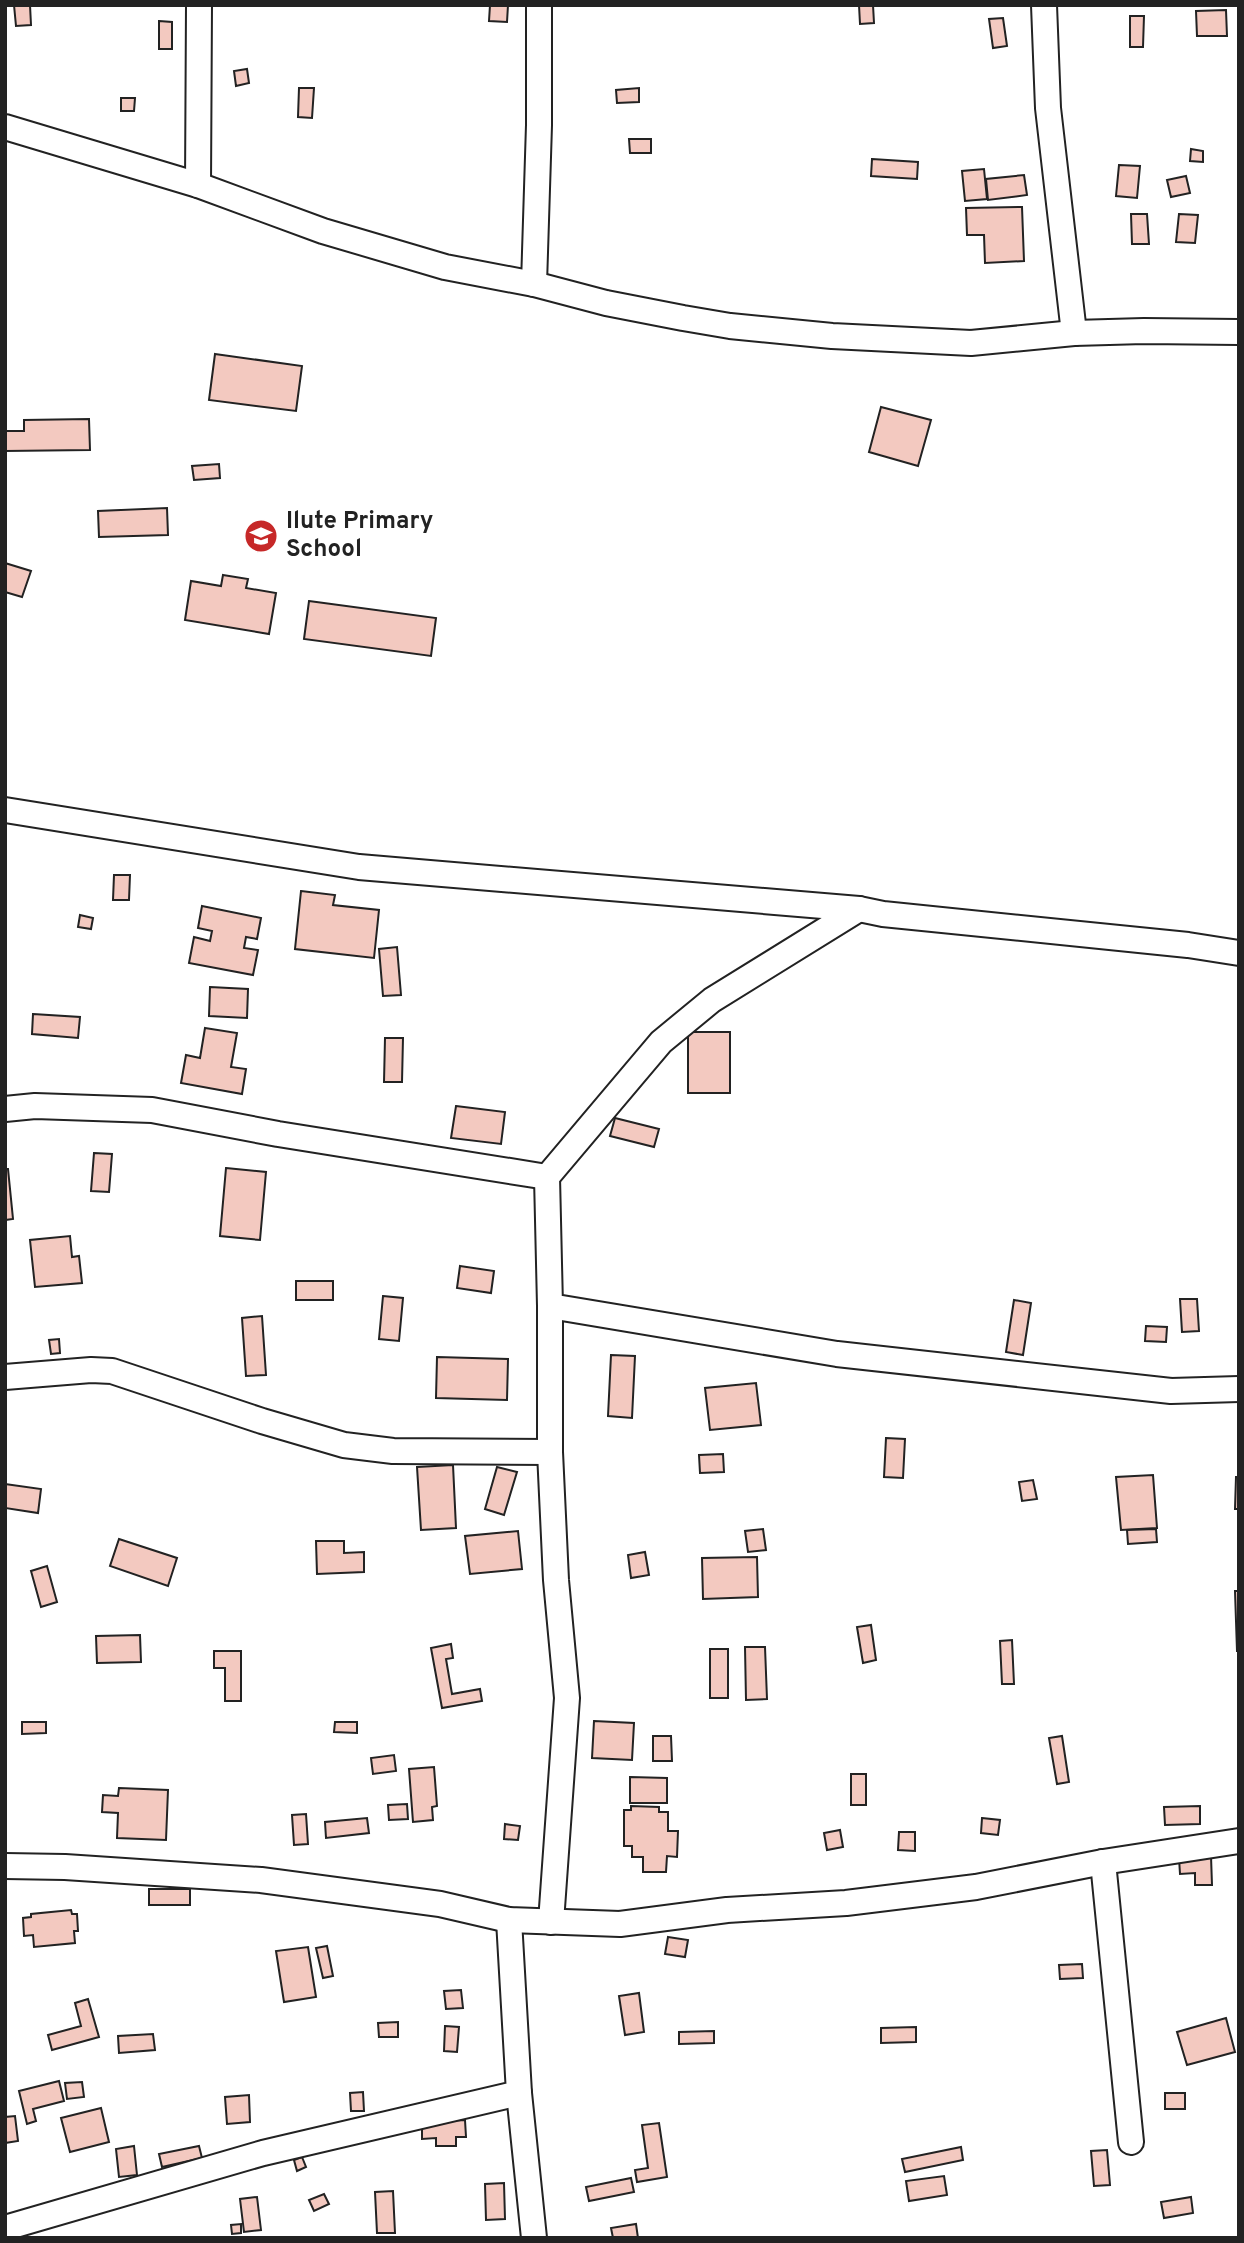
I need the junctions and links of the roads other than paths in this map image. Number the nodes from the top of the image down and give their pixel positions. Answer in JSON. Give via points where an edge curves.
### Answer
{"nodes":[{"id":1,"x":199,"y":5,"type":"edge"},
{"id":2,"x":539,"y":5,"type":"edge"},
{"id":3,"x":1044,"y":5,"type":"edge"},
{"id":4,"x":5,"y":127,"type":"edge"},
{"id":5,"x":198,"y":185,"type":"junction"},
{"id":6,"x":534,"y":284,"type":"junction"},
{"id":7,"x":1239,"y":332,"type":"edge"},
{"id":8,"x":1074,"y":334,"type":"junction"},
{"id":9,"x":5,"y":810,"type":"edge"},
{"id":10,"x":859,"y":909,"type":"junction"},
{"id":11,"x":1239,"y":953,"type":"edge"},
{"id":12,"x":5,"y":1109,"type":"edge"},
{"id":13,"x":547,"y":1177,"type":"junction"},
{"id":14,"x":550,"y":1306,"type":"junction"},
{"id":15,"x":5,"y":1377,"type":"edge"},
{"id":16,"x":1239,"y":1389,"type":"edge"},
{"id":17,"x":550,"y":1452,"type":"junction"},
{"id":18,"x":1239,"y":1841,"type":"edge"},
{"id":19,"x":1103,"y":1862,"type":"junction"},
{"id":20,"x":5,"y":1866,"type":"edge"},
{"id":21,"x":509,"y":1920,"type":"junction"},
{"id":22,"x":551,"y":1922,"type":"junction"},
{"id":23,"x":519,"y":2093,"type":"junction"},
{"id":24,"x":1131,"y":2142,"type":"dead end"},
{"id":25,"x":5,"y":2228,"type":"edge"},
{"id":26,"x":534,"y":2238,"type":"edge"}],
"edges":[{"from":1,"to":5,"type":"street"},
{"from":2,"to":6,"type":"street"},
{"from":3,"to":8,"type":"street","via":[[1048,108]]},
{"from":4,"to":5,"type":"street"},
{"from":5,"to":6,"type":"street","via":[[323,231],[445,267]]},
{"from":6,"to":8,"type":"street","via":[[683,318],[832,336],[971,343]]},
{"from":7,"to":8,"type":"street"},
{"from":9,"to":10,"type":"street","via":[[359,867]]},
{"from":10,"to":11,"type":"street"},
{"from":10,"to":13,"type":"street","via":[[712,1000],[661,1042]]},
{"from":12,"to":13,"type":"street","via":[[152,1111]]},
{"from":13,"to":14,"type":"street"},
{"from":14,"to":16,"type":"street","via":[[837,1354],[1171,1391]]},
{"from":14,"to":17,"type":"street"},
{"from":15,"to":17,"type":"street","via":[[112,1371],[344,1445],[393,1451]]},
{"from":17,"to":22,"type":"street","via":[[567,1699]]},
{"from":18,"to":19,"type":"street"},
{"from":19,"to":22,"type":"street","via":[[976,1888],[846,1903],[727,1910],[620,1924]]},
{"from":19,"to":24,"type":"street"},
{"from":20,"to":21,"type":"street","via":[[324,1887],[440,1904]]},
{"from":21,"to":22,"type":"street"},
{"from":21,"to":23,"type":"street"},
{"from":23,"to":25,"type":"street","via":[[263,2153]]},
{"from":23,"to":26,"type":"street"}]}
